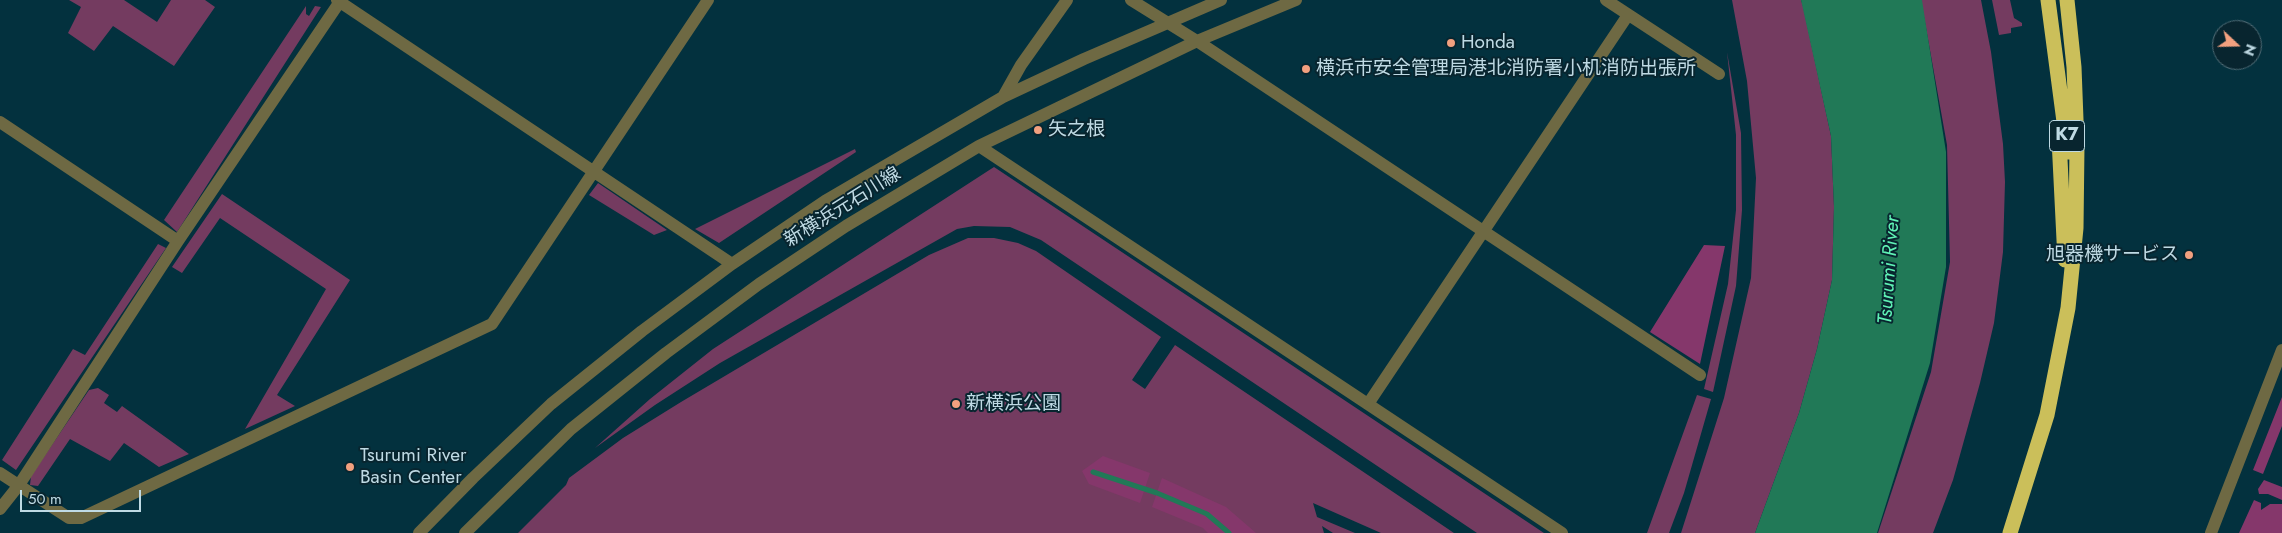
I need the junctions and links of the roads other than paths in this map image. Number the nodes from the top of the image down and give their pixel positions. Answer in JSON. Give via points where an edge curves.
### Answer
{"nodes":[{"id":1,"x":708,"y":0,"type":"edge"},
{"id":2,"x":1067,"y":0,"type":"edge"},
{"id":3,"x":1131,"y":0,"type":"edge"},
{"id":4,"x":1221,"y":0,"type":"edge"},
{"id":5,"x":1296,"y":0,"type":"edge"},
{"id":6,"x":1606,"y":0,"type":"edge"},
{"id":7,"x":2041,"y":0,"type":"edge"},
{"id":8,"x":2048,"y":0,"type":"edge"},
{"id":9,"x":2061,"y":0,"type":"edge"},
{"id":10,"x":2067,"y":0,"type":"edge"},
{"id":11,"x":339,"y":1,"type":"edge"},
{"id":12,"x":1628,"y":15,"type":"junction"},
{"id":13,"x":1168,"y":22,"type":"junction"},
{"id":14,"x":1197,"y":41,"type":"junction"},
{"id":15,"x":1719,"y":74,"type":"dead end"},
{"id":16,"x":1003,"y":97,"type":"junction"},
{"id":17,"x":0,"y":122,"type":"edge"},
{"id":18,"x":979,"y":146,"type":"junction"},
{"id":19,"x":594,"y":171,"type":"junction"},
{"id":20,"x":1482,"y":231,"type":"junction"},
{"id":21,"x":178,"y":240,"type":"junction"},
{"id":22,"x":732,"y":264,"type":"junction"},
{"id":23,"x":2068,"y":272,"type":"junction"},
{"id":24,"x":2282,"y":350,"type":"edge"},
{"id":25,"x":1700,"y":375,"type":"dead end"},
{"id":26,"x":1368,"y":404,"type":"junction"},
{"id":27,"x":0,"y":473,"type":"edge"},
{"id":28,"x":18,"y":485,"type":"junction"},
{"id":29,"x":0,"y":509,"type":"edge"},
{"id":30,"x":420,"y":533,"type":"edge"},
{"id":31,"x":465,"y":533,"type":"edge"},
{"id":32,"x":1562,"y":533,"type":"edge"},
{"id":33,"x":2003,"y":533,"type":"edge"},
{"id":34,"x":2010,"y":533,"type":"edge"},
{"id":35,"x":2211,"y":533,"type":"edge"}],
"edges":[{"from":1,"to":19,"type":"street"},
{"from":2,"to":16,"type":"street"},
{"from":3,"to":13,"type":"street"},
{"from":4,"to":13,"type":"street","name":"新横浜元石川線"},
{"from":5,"to":14,"type":"street","name":"新横浜元石川線"},
{"from":6,"to":12,"type":"street"},
{"from":7,"to":23,"type":"highway","number":"K7","via":[[2054,79]]},
{"from":8,"to":23,"type":"highway","number":"K7","via":[[2072,186],[2074,229]]},
{"from":9,"to":23,"type":"highway","number":"K7","via":[[2069,68]]},
{"from":10,"to":23,"type":"highway","number":"K7","via":[[2077,146],[2076,228]]},
{"from":11,"to":19,"type":"street"},
{"from":11,"to":21,"type":"street"},
{"from":12,"to":15,"type":"street"},
{"from":12,"to":20,"type":"street"},
{"from":13,"to":14,"type":"street"},
{"from":13,"to":16,"type":"street","name":"新横浜元石川線"},
{"from":14,"to":18,"type":"street","name":"新横浜元石川線"},
{"from":14,"to":20,"type":"street"},
{"from":16,"to":22,"type":"street","name":"新横浜元石川線","via":[[825,201]]},
{"from":17,"to":21,"type":"street"},
{"from":18,"to":26,"type":"street"},
{"from":18,"to":31,"type":"street","name":"新横浜元石川線","via":[[846,226],[759,284],[666,353],[571,429]]},
{"from":19,"to":22,"type":"street"},
{"from":19,"to":28,"type":"street","via":[[492,324],[81,518],[69,518]]},
{"from":20,"to":25,"type":"street"},
{"from":20,"to":26,"type":"street"},
{"from":21,"to":28,"type":"street"},
{"from":22,"to":30,"type":"street","name":"新横浜元石川線","via":[[642,330],[551,404]]},
{"from":23,"to":33,"type":"highway","number":"K7","via":[[2049,379],[2031,448]]},
{"from":23,"to":34,"type":"highway","number":"K7","via":[[2068,308],[2055,380]]},
{"from":24,"to":35,"type":"street"},
{"from":26,"to":32,"type":"street"},
{"from":27,"to":28,"type":"street"},
{"from":28,"to":29,"type":"street"}]}
